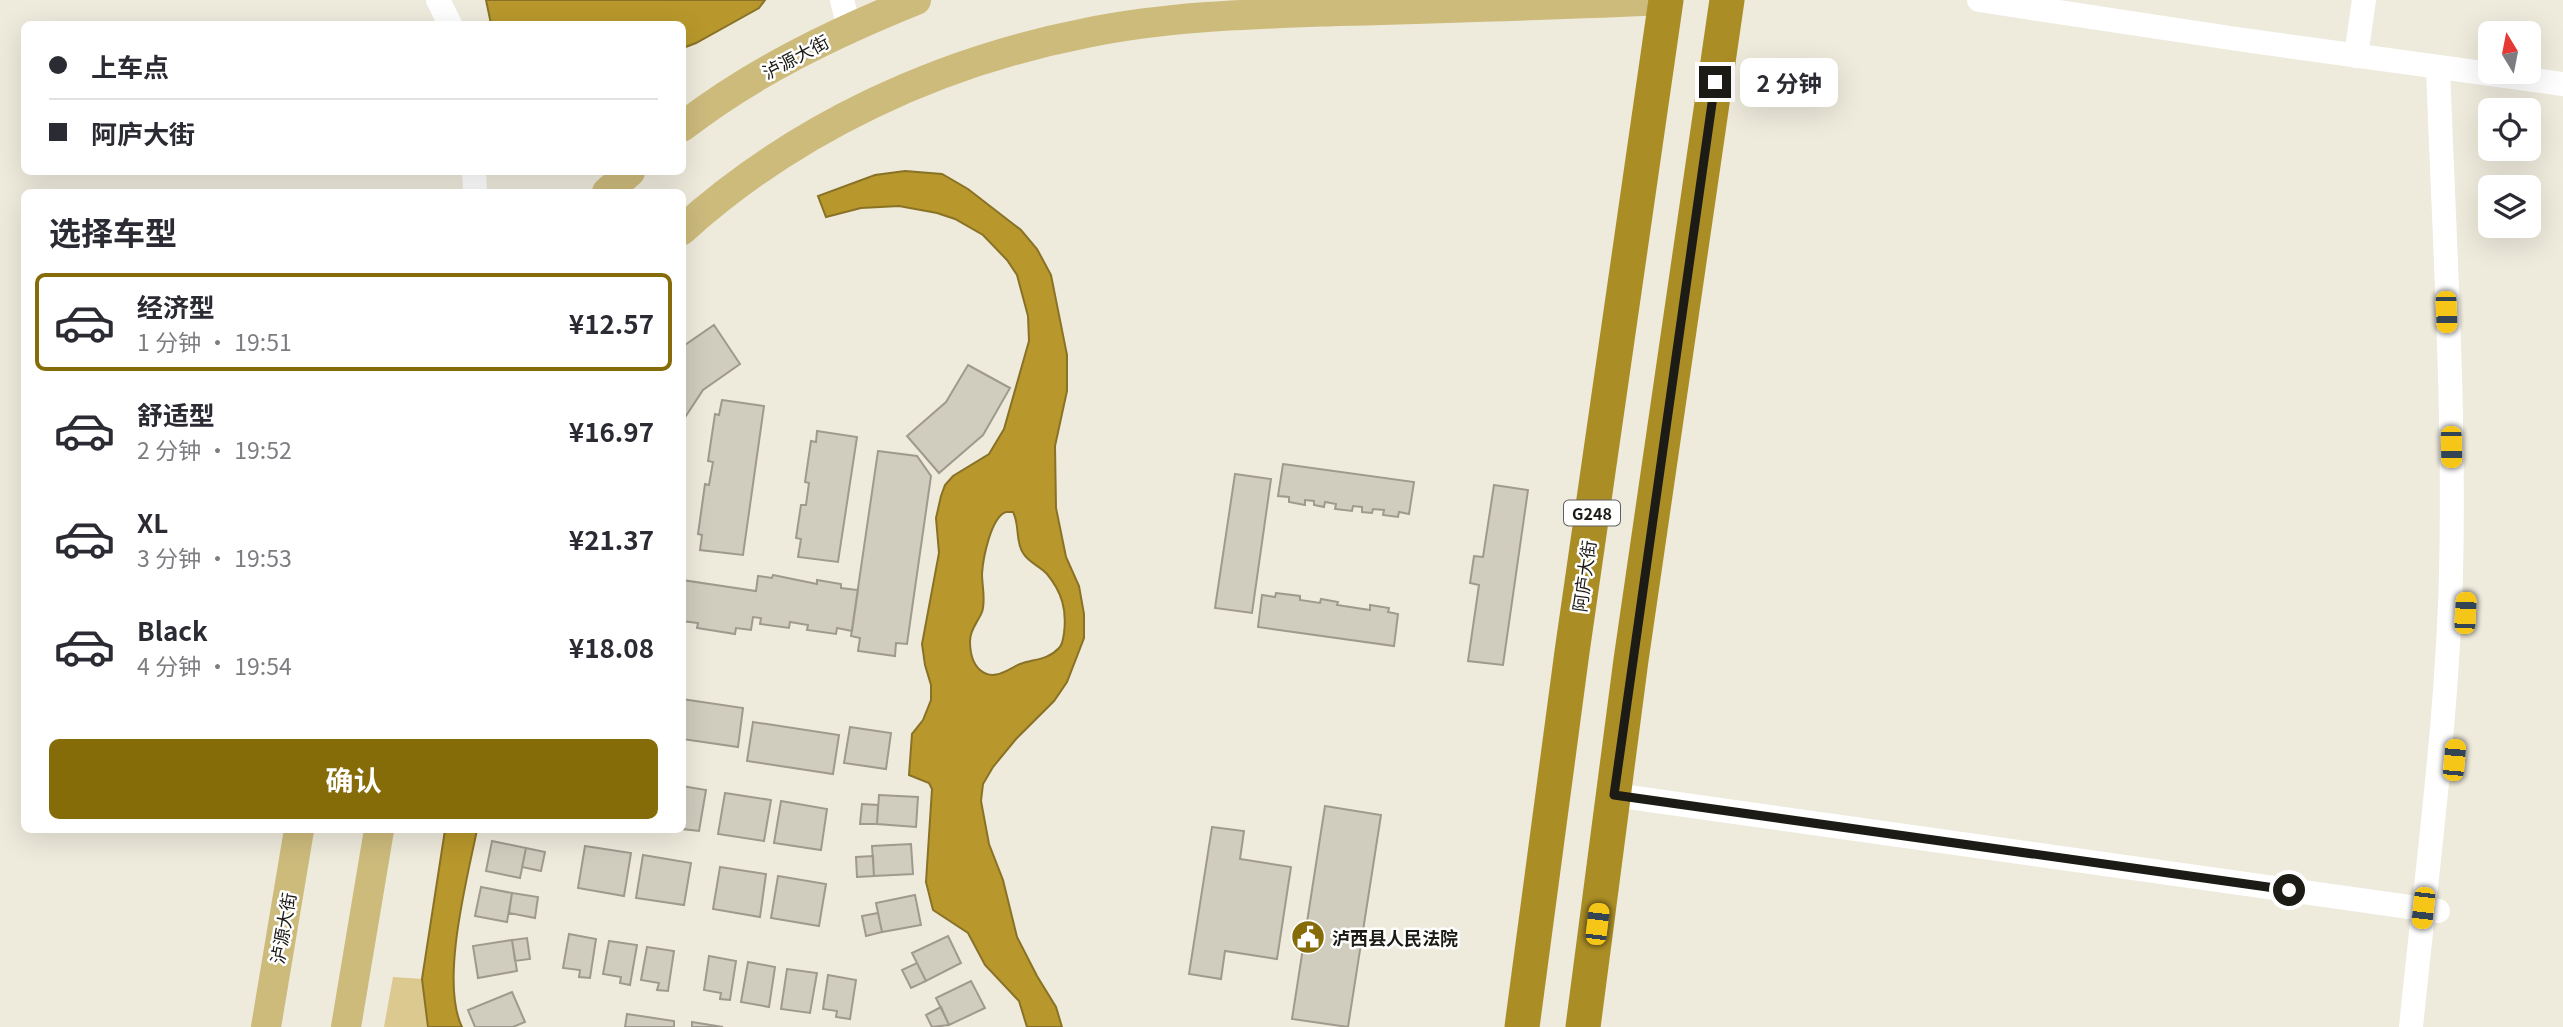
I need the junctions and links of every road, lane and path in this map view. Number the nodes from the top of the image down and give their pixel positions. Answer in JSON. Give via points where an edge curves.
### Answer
{"nodes":[{"id":1,"x":438,"y":0,"type":"edge"},
{"id":2,"x":916,"y":0,"type":"edge"},
{"id":3,"x":1666,"y":0,"type":"edge"},
{"id":4,"x":1727,"y":0,"type":"edge"},
{"id":5,"x":1979,"y":0,"type":"edge"},
{"id":6,"x":2364,"y":0,"type":"edge"},
{"id":7,"x":846,"y":14,"type":"edge"},
{"id":8,"x":448,"y":21,"type":"edge"},
{"id":9,"x":2356,"y":56,"type":"junction"},
{"id":10,"x":2446,"y":68,"type":"junction"},
{"id":11,"x":2563,"y":83,"type":"edge"},
{"id":12,"x":686,"y":124,"type":"edge"},
{"id":13,"x":627,"y":175,"type":"edge"},
{"id":14,"x":610,"y":189,"type":"edge"},
{"id":15,"x":686,"y":227,"type":"edge"},
{"id":16,"x":1614,"y":795,"type":"junction"},
{"id":17,"x":298,"y":833,"type":"edge"},
{"id":18,"x":378,"y":833,"type":"edge"},
{"id":19,"x":2430,"y":909,"type":"junction"},
{"id":20,"x":266,"y":1027,"type":"edge"},
{"id":21,"x":346,"y":1027,"type":"edge"},
{"id":22,"x":1522,"y":1027,"type":"edge"},
{"id":23,"x":1583,"y":1027,"type":"edge"},
{"id":24,"x":2411,"y":1027,"type":"edge"},
{"id":25,"x":2426,"y":1027,"type":"edge"}],
"edges":[{"from":1,"to":8,"type":"street"},
{"from":2,"to":7,"type":"main road","name":"泸源大街"},
{"from":3,"to":15,"type":"main road","via":[[1190,18],[1040,43],[945,73],[851,115],[771,161]]},
{"from":3,"to":22,"type":"highway","name":"阿庐大街","number":"G248"},
{"from":4,"to":16,"type":"highway"},
{"from":5,"to":9,"type":"street"},
{"from":6,"to":9,"type":"street"},
{"from":7,"to":12,"type":"main road","name":"泸源大街"},
{"from":9,"to":10,"type":"street"},
{"from":10,"to":11,"type":"street"},
{"from":10,"to":19,"type":"street","via":[[2451,573]]},
{"from":13,"to":14,"type":"main road"},
{"from":16,"to":19,"type":"street"},
{"from":16,"to":23,"type":"highway"},
{"from":17,"to":20,"type":"main road","name":"泸源大街"},
{"from":18,"to":21,"type":"main road"},
{"from":19,"to":24,"type":"street"},
{"from":19,"to":25,"type":"street"}]}
